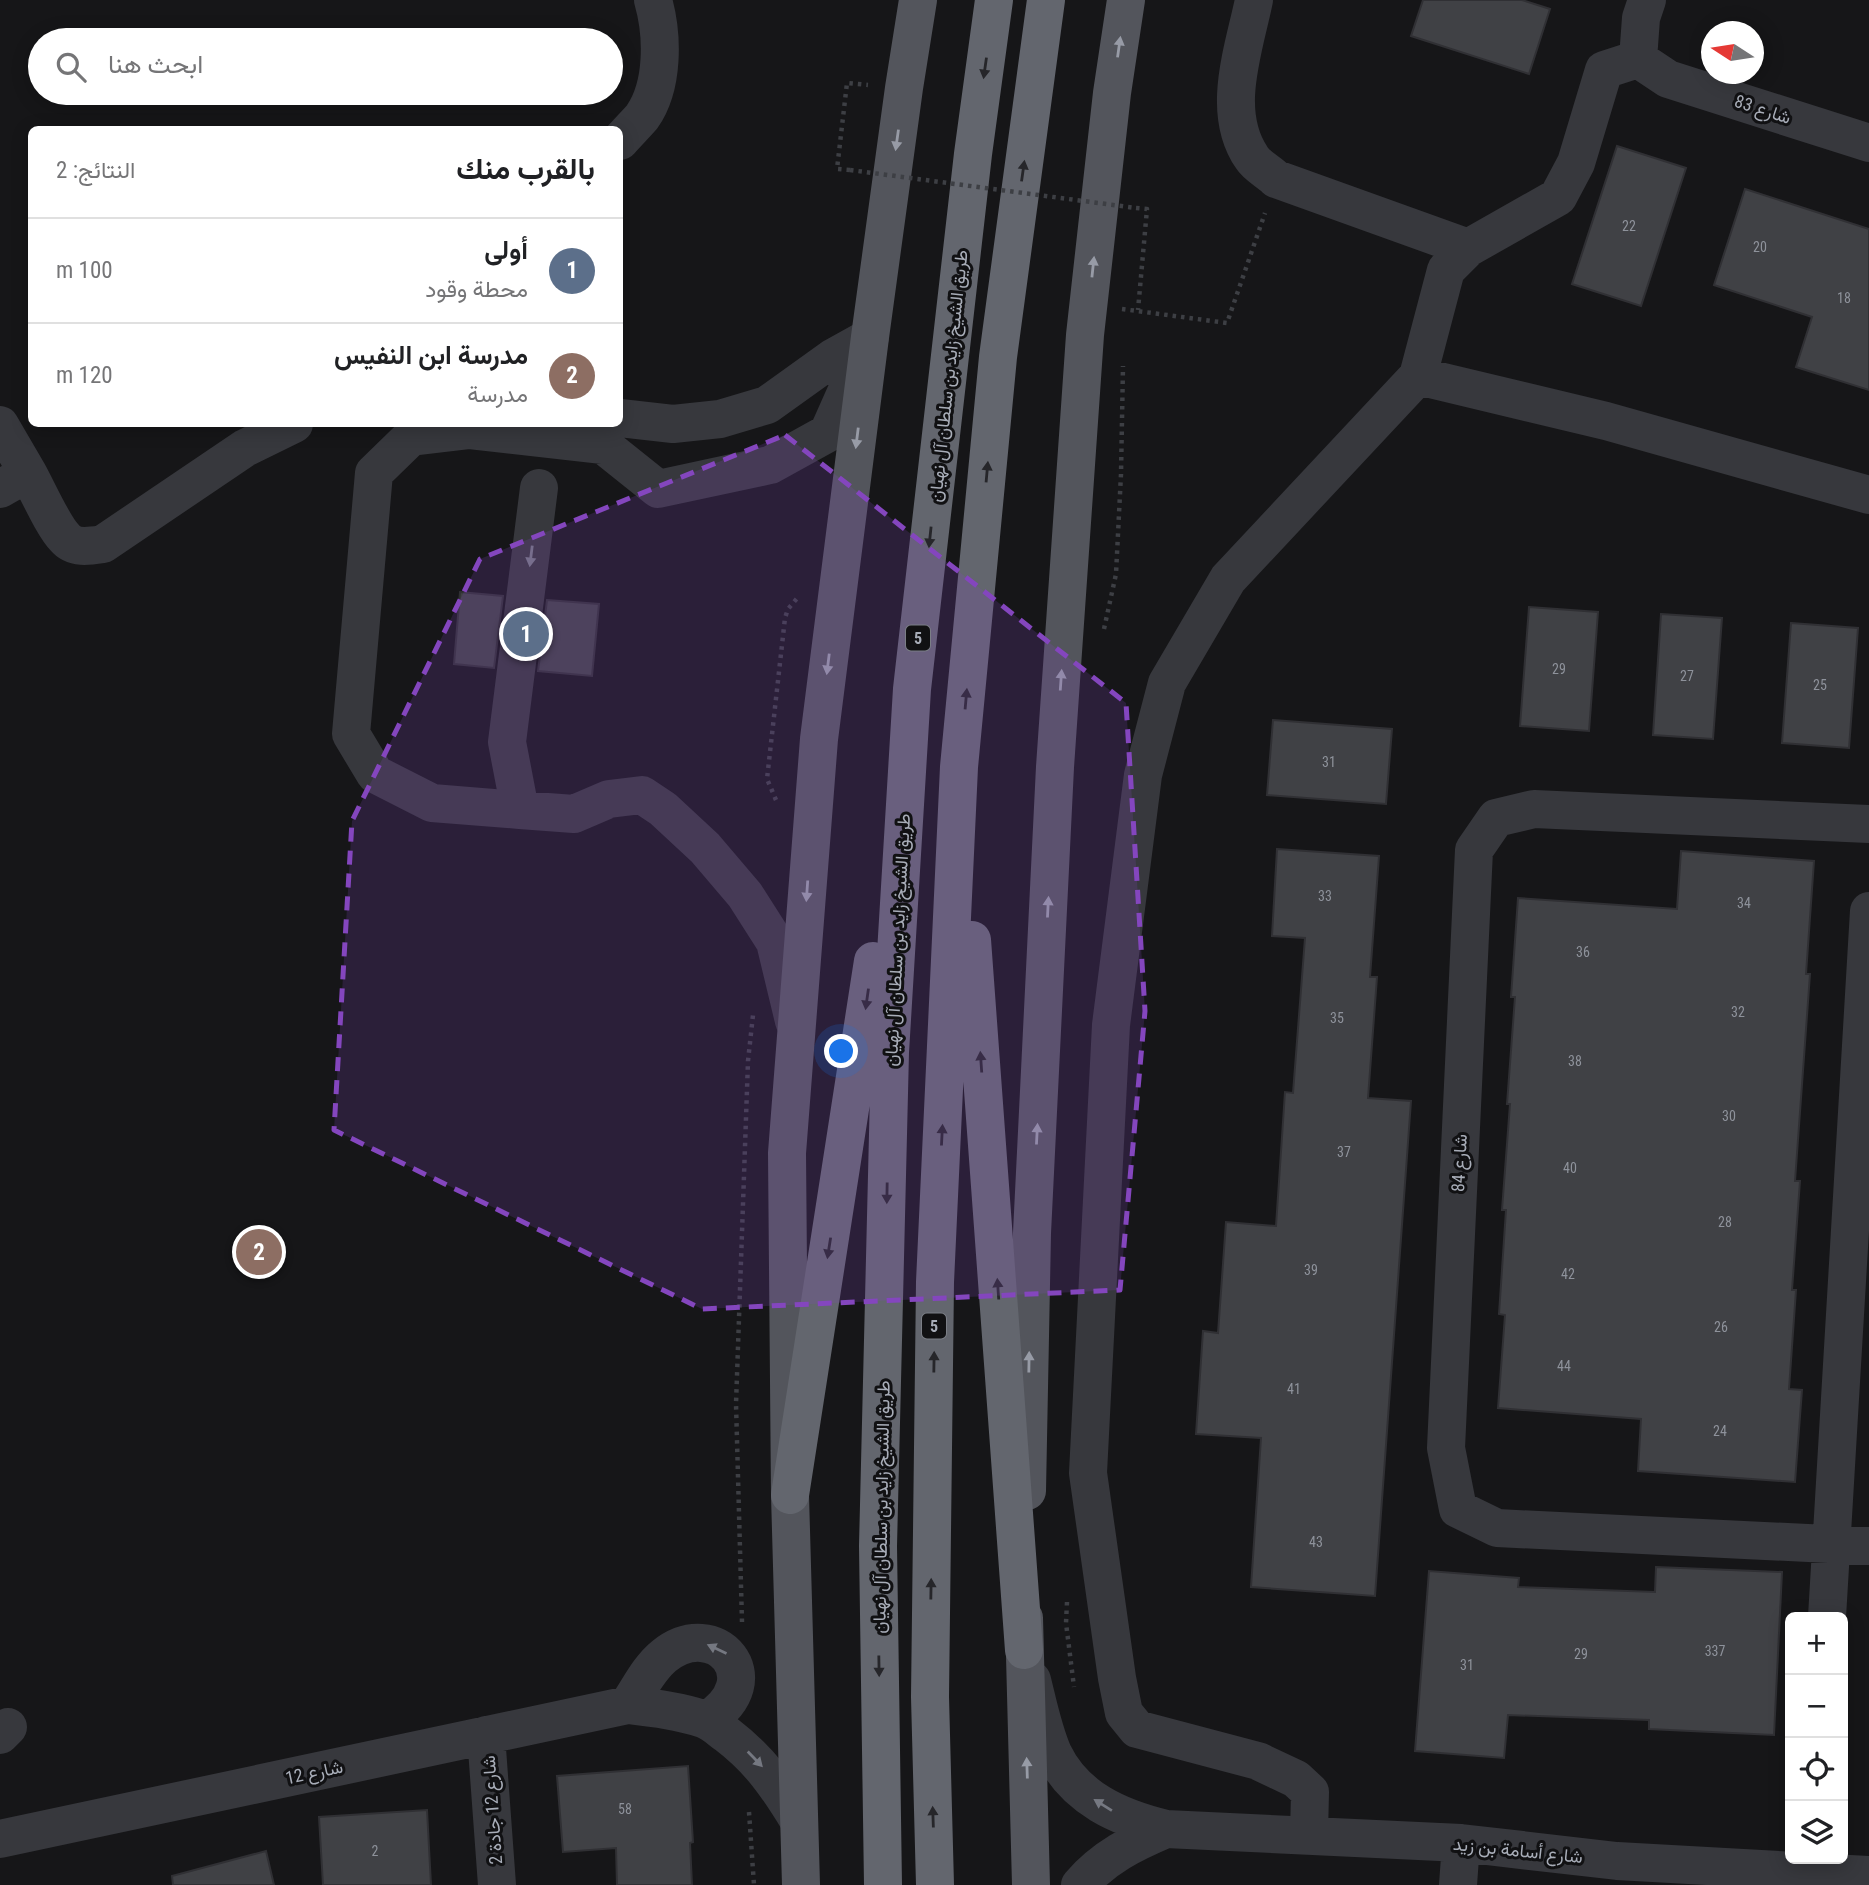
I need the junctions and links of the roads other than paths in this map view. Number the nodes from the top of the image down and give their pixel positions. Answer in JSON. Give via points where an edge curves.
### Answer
{"nodes":[{"id":1,"x":653,"y":0,"type":"edge"},
{"id":2,"x":907,"y":0,"type":"edge"},
{"id":3,"x":918,"y":0,"type":"edge"},
{"id":4,"x":994,"y":0,"type":"edge"},
{"id":5,"x":1046,"y":0,"type":"edge"},
{"id":6,"x":1126,"y":0,"type":"edge"},
{"id":7,"x":1254,"y":0,"type":"edge"},
{"id":8,"x":1647,"y":0,"type":"edge"},
{"id":9,"x":1638,"y":59,"type":"junction"},
{"id":10,"x":887,"y":86,"type":"junction"},
{"id":11,"x":623,"y":138,"type":"edge"},
{"id":12,"x":1869,"y":143,"type":"edge"},
{"id":13,"x":1468,"y":248,"type":"junction"},
{"id":14,"x":870,"y":337,"type":"junction"},
{"id":15,"x":1418,"y":376,"type":"junction"},
{"id":16,"x":623,"y":418,"type":"edge"},
{"id":17,"x":0,"y":425,"type":"edge"},
{"id":18,"x":288,"y":427,"type":"edge"},
{"id":19,"x":14,"y":481,"type":"edge"},
{"id":20,"x":539,"y":488,"type":"dead end"},
{"id":21,"x":1869,"y":495,"type":"edge"},
{"id":22,"x":912,"y":689,"type":"junction"},
{"id":23,"x":959,"y":766,"type":"junction"},
{"id":24,"x":520,"y":810,"type":"junction"},
{"id":25,"x":1869,"y":824,"type":"edge"},
{"id":26,"x":1869,"y":911,"type":"edge"},
{"id":27,"x":796,"y":1032,"type":"junction"},
{"id":28,"x":790,"y":1495,"type":"junction"},
{"id":29,"x":1831,"y":1543,"type":"junction"},
{"id":30,"x":1869,"y":1546,"type":"edge"},
{"id":31,"x":1827,"y":1612,"type":"edge"},
{"id":32,"x":1024,"y":1650,"type":"junction"},
{"id":33,"x":628,"y":1704,"type":"junction"},
{"id":34,"x":707,"y":1720,"type":"junction"},
{"id":35,"x":486,"y":1735,"type":"junction"},
{"id":36,"x":799,"y":1821,"type":"junction"},
{"id":37,"x":1166,"y":1829,"type":"junction"},
{"id":38,"x":1309,"y":1834,"type":"junction"},
{"id":39,"x":0,"y":1839,"type":"edge"},
{"id":40,"x":1461,"y":1843,"type":"junction"},
{"id":41,"x":1814,"y":1865,"type":"edge"},
{"id":42,"x":1869,"y":1874,"type":"edge"},
{"id":43,"x":497,"y":1885,"type":"edge"},
{"id":44,"x":802,"y":1885,"type":"edge"},
{"id":45,"x":883,"y":1885,"type":"edge"},
{"id":46,"x":935,"y":1885,"type":"edge"},
{"id":47,"x":1031,"y":1885,"type":"edge"},
{"id":48,"x":1080,"y":1885,"type":"edge"},
{"id":49,"x":1458,"y":1885,"type":"edge"}],
"edges":[{"from":1,"to":11,"type":"street","via":[[659,24],[655,90],[643,115]]},
{"from":2,"to":10,"type":"main road"},
{"from":3,"to":10,"type":"main road"},
{"from":4,"to":22,"type":"highway","name":"طريق الشيخ زايد بن سلطان آل نهيان","number":"5","one_way":true},
{"from":23,"to":5,"type":"highway","number":"5","one_way":true,"via":[[998,357]]},
{"from":32,"to":6,"type":"main road","one_way":true,"via":[[1032,1233],[1055,767],[1085,335]]},
{"from":7,"to":13,"type":"street","via":[[1235,94],[1238,125],[1252,158],[1276,179]]},
{"from":8,"to":9,"type":"street"},
{"from":9,"to":12,"type":"street","name":"شارع 83","via":[[1668,79]]},
{"from":9,"to":13,"type":"street","via":[[1604,70],[1576,163],[1558,197]]},
{"from":10,"to":14,"type":"main road","one_way":true},
{"from":13,"to":15,"type":"street","via":[[1446,270]]},
{"from":14,"to":16,"type":"street","via":[[766,405],[720,419],[673,424]]},
{"from":14,"to":24,"type":"street","via":[[828,433],[770,465],[658,488],[603,445],[470,430],[411,437],[374,473],[351,734],[375,774],[432,803]]},
{"from":14,"to":27,"type":"main road","one_way":true,"via":[[818,739]]},
{"from":15,"to":21,"type":"street","via":[[1605,421]]},
{"from":15,"to":38,"type":"street","via":[[1228,579],[1167,682],[1143,775],[1111,1025],[1088,1473],[1124,1713],[1137,1729],[1258,1761],[1296,1779],[1310,1792]]},
{"from":17,"to":19,"type":"street"},
{"from":18,"to":19,"type":"street","via":[[245,448],[103,544],[89,547],[65,540]]},
{"from":20,"to":24,"type":"street","one_way":true,"via":[[507,742]]},
{"from":22,"to":28,"type":"highway","one_way":true},
{"from":22,"to":45,"type":"highway","name":"طريق الشيخ زايد بن سلطان آل نهيان","number":"5","one_way":true,"via":[[890,1052],[878,1546]]},
{"from":32,"to":23,"type":"highway","one_way":true},
{"from":46,"to":23,"type":"highway","number":"5","one_way":true,"via":[[930,1697],[935,1282]]},
{"from":24,"to":27,"type":"street","via":[[574,814],[609,799],[642,795],[663,809],[745,895],[775,942]]},
{"from":25,"to":29,"type":"street","name":"شارع 84","via":[[1534,809],[1496,818],[1474,850],[1446,1448],[1458,1509],[1497,1528]]},
{"from":26,"to":29,"type":"street"},
{"from":27,"to":28,"type":"main road","via":[[787,1153]]},
{"from":28,"to":36,"type":"main road"},
{"from":29,"to":30,"type":"street","name":"شارع 84"},
{"from":29,"to":31,"type":"street"},
{"from":37,"to":32,"type":"street","name":"شارع أسامة بن زيد","one_way":true,"via":[[1100,1805],[1065,1772],[1053,1752]]},
{"from":47,"to":32,"type":"main road","one_way":true},
{"from":33,"to":34,"type":"street","name":"شارع 12"},
{"from":34,"to":33,"type":"street","one_way":true,"via":[[731,1698],[736,1682],[731,1658],[711,1645],[687,1645],[667,1654]]},
{"from":33,"to":35,"type":"street","name":"شارع 12"},
{"from":34,"to":36,"type":"street","name":"شارع 12","one_way":true,"via":[[758,1761]]},
{"from":35,"to":39,"type":"street","name":"شارع 12"},
{"from":35,"to":43,"type":"street","name":"شارع 12 جادة 2"},
{"from":36,"to":44,"type":"main road"},
{"from":37,"to":38,"type":"street","name":"شارع أسامة بن زيد"},
{"from":37,"to":48,"type":"street","name":"شارع أسامة بن زيد","via":[[1110,1856]]},
{"from":38,"to":40,"type":"street","name":"شارع أسامة بن زيد"},
{"from":40,"to":41,"type":"street","name":"شارع أسامة بن زيد","via":[[1617,1861]]},
{"from":40,"to":49,"type":"street"},
{"from":41,"to":42,"type":"street","name":"شارع أسامة بن زيد"}]}
